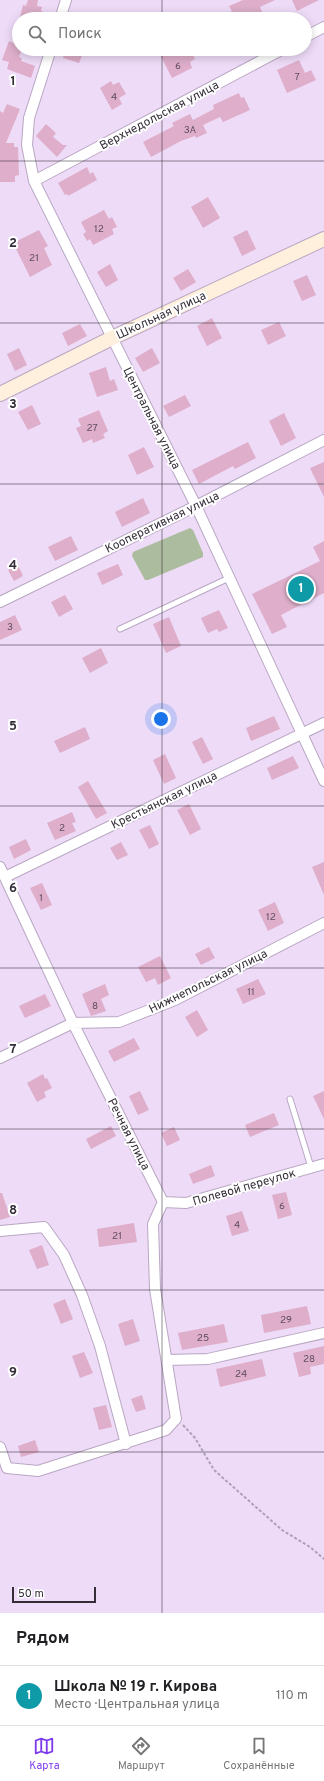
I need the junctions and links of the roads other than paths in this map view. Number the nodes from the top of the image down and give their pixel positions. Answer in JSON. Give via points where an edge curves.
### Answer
{"nodes":[{"id":1,"x":66,"y":0,"type":"edge"},
{"id":2,"x":62,"y":12,"type":"edge"},
{"id":3,"x":324,"y":27,"type":"edge"},
{"id":4,"x":312,"y":33,"type":"edge"},
{"id":5,"x":49,"y":56,"type":"edge"},
{"id":6,"x":270,"y":56,"type":"edge"},
{"id":7,"x":34,"y":181,"type":"junction"},
{"id":8,"x":324,"y":239,"type":"edge"},
{"id":9,"x":112,"y":338,"type":"junction"},
{"id":10,"x":0,"y":394,"type":"edge"},
{"id":11,"x":324,"y":440,"type":"edge"},
{"id":12,"x":196,"y":506,"type":"junction"},
{"id":13,"x":230,"y":578,"type":"junction"},
{"id":14,"x":0,"y":602,"type":"edge"},
{"id":15,"x":120,"y":629,"type":"dead end"},
{"id":16,"x":324,"y":723,"type":"edge"},
{"id":17,"x":302,"y":734,"type":"junction"},
{"id":18,"x":324,"y":781,"type":"edge"},
{"id":19,"x":0,"y":868,"type":"edge"},
{"id":20,"x":5,"y":877,"type":"junction"},
{"id":21,"x":324,"y":923,"type":"edge"},
{"id":22,"x":74,"y":1024,"type":"junction"},
{"id":23,"x":0,"y":1058,"type":"edge"},
{"id":24,"x":290,"y":1099,"type":"dead end"},
{"id":25,"x":324,"y":1164,"type":"edge"},
{"id":26,"x":311,"y":1168,"type":"junction"},
{"id":27,"x":163,"y":1202,"type":"junction"},
{"id":28,"x":0,"y":1231,"type":"edge"},
{"id":29,"x":324,"y":1333,"type":"edge"},
{"id":30,"x":167,"y":1360,"type":"junction"},
{"id":31,"x":126,"y":1444,"type":"junction"},
{"id":32,"x":0,"y":1447,"type":"edge"}],
"edges":[{"from":1,"to":2,"type":"street"},
{"from":3,"to":4,"type":"street"},
{"from":5,"to":7,"type":"street","name":"Центральная улица","via":[[29,118],[27,145]]},
{"from":6,"to":7,"type":"street","name":"Верхнедольская улица"},
{"from":7,"to":9,"type":"street","name":"Центральная улица"},
{"from":8,"to":9,"type":"street","name":"Школьная улица"},
{"from":9,"to":10,"type":"street","name":"Школьная улица"},
{"from":9,"to":12,"type":"street","name":"Центральная улица"},
{"from":11,"to":12,"type":"street","name":"Кооперативная улица"},
{"from":12,"to":13,"type":"street","name":"Центральная улица"},
{"from":12,"to":14,"type":"street","name":"Кооперативная улица"},
{"from":13,"to":15,"type":"lane"},
{"from":13,"to":17,"type":"street","name":"Центральная улица"},
{"from":16,"to":17,"type":"street","name":"Крестьянская улица"},
{"from":17,"to":18,"type":"street","name":"Центральная улица"},
{"from":17,"to":20,"type":"street","name":"Крестьянская улица"},
{"from":19,"to":20,"type":"street","name":"Речная улица"},
{"from":20,"to":22,"type":"street","name":"Речная улица"},
{"from":21,"to":22,"type":"street","name":"Нижнепольская улица","via":[[175,1000],[119,1022]]},
{"from":22,"to":23,"type":"street","name":"Нижнепольская улица"},
{"from":22,"to":27,"type":"street","name":"Речная улица"},
{"from":24,"to":26,"type":"lane"},
{"from":25,"to":26,"type":"street","name":"Полевой переулок"},
{"from":26,"to":27,"type":"street","name":"Полевой переулок","via":[[186,1203]]},
{"from":27,"to":30,"type":"street","via":[[153,1224],[155,1289]]},
{"from":28,"to":31,"type":"street","via":[[44,1227],[64,1255],[100,1346]]},
{"from":29,"to":30,"type":"street","via":[[208,1359]]},
{"from":30,"to":31,"type":"street","via":[[176,1419],[166,1430]]},
{"from":31,"to":32,"type":"street","via":[[38,1471],[7,1468]]}]}
